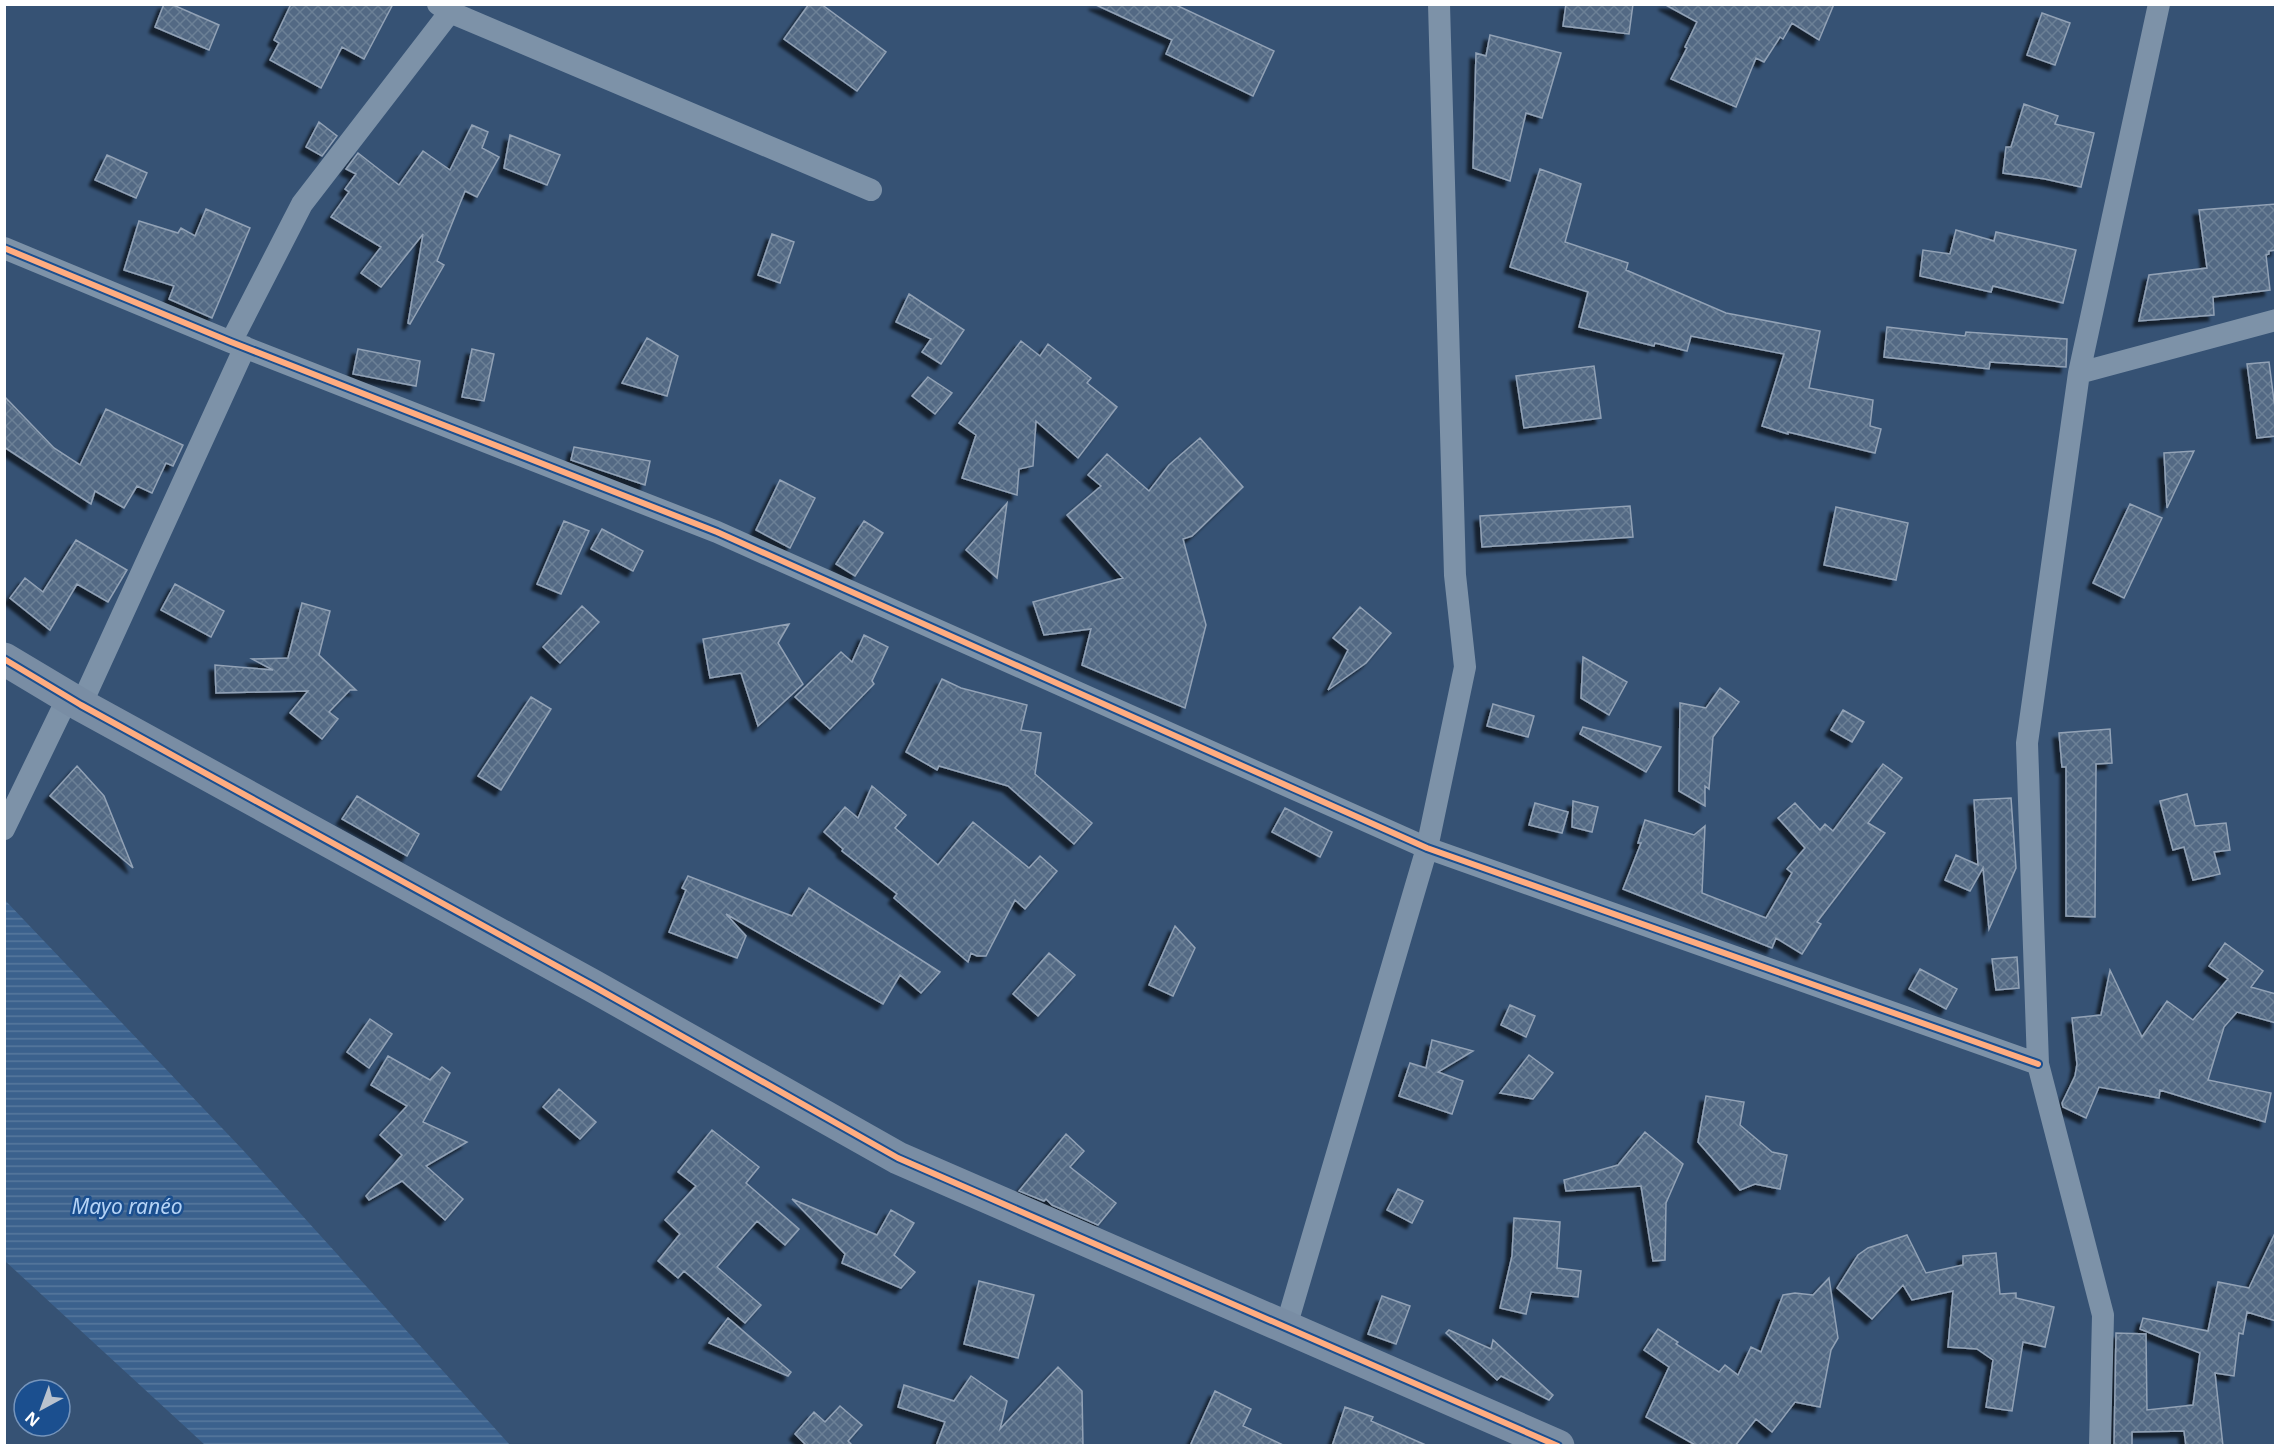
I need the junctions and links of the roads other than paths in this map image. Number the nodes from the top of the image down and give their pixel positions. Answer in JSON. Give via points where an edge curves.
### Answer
{"nodes":[{"id":1,"x":1439,"y":4,"type":"edge"},
{"id":2,"x":2159,"y":4,"type":"edge"},
{"id":3,"x":444,"y":8,"type":"edge"},
{"id":4,"x":871,"y":190,"type":"dead end"},
{"id":5,"x":4,"y":248,"type":"edge"},
{"id":6,"x":2276,"y":320,"type":"edge"},
{"id":7,"x":238,"y":344,"type":"junction"},
{"id":8,"x":2079,"y":373,"type":"junction"},
{"id":9,"x":4,"y":659,"type":"edge"},
{"id":10,"x":74,"y":701,"type":"junction"},
{"id":11,"x":4,"y":829,"type":"edge"},
{"id":12,"x":1427,"y":848,"type":"junction"},
{"id":13,"x":2038,"y":1064,"type":"junction"},
{"id":14,"x":1286,"y":1327,"type":"junction"},
{"id":15,"x":1558,"y":1446,"type":"edge"},
{"id":16,"x":2100,"y":1446,"type":"edge"}],
"edges":[{"from":1,"to":12,"type":"street","via":[[1455,575],[1465,667]]},
{"from":2,"to":8,"type":"street"},
{"from":3,"to":4,"type":"street"},
{"from":3,"to":7,"type":"street","via":[[302,204]]},
{"from":5,"to":7,"type":"street"},
{"from":6,"to":8,"type":"street"},
{"from":7,"to":10,"type":"street"},
{"from":7,"to":12,"type":"street","via":[[717,532]]},
{"from":8,"to":13,"type":"street","via":[[2027,743]]},
{"from":9,"to":10,"type":"street"},
{"from":10,"to":11,"type":"street"},
{"from":10,"to":14,"type":"street","via":[[898,1158]]},
{"from":12,"to":13,"type":"street"},
{"from":12,"to":14,"type":"street"},
{"from":13,"to":16,"type":"street","via":[[2103,1315]]},
{"from":14,"to":15,"type":"street"}]}
